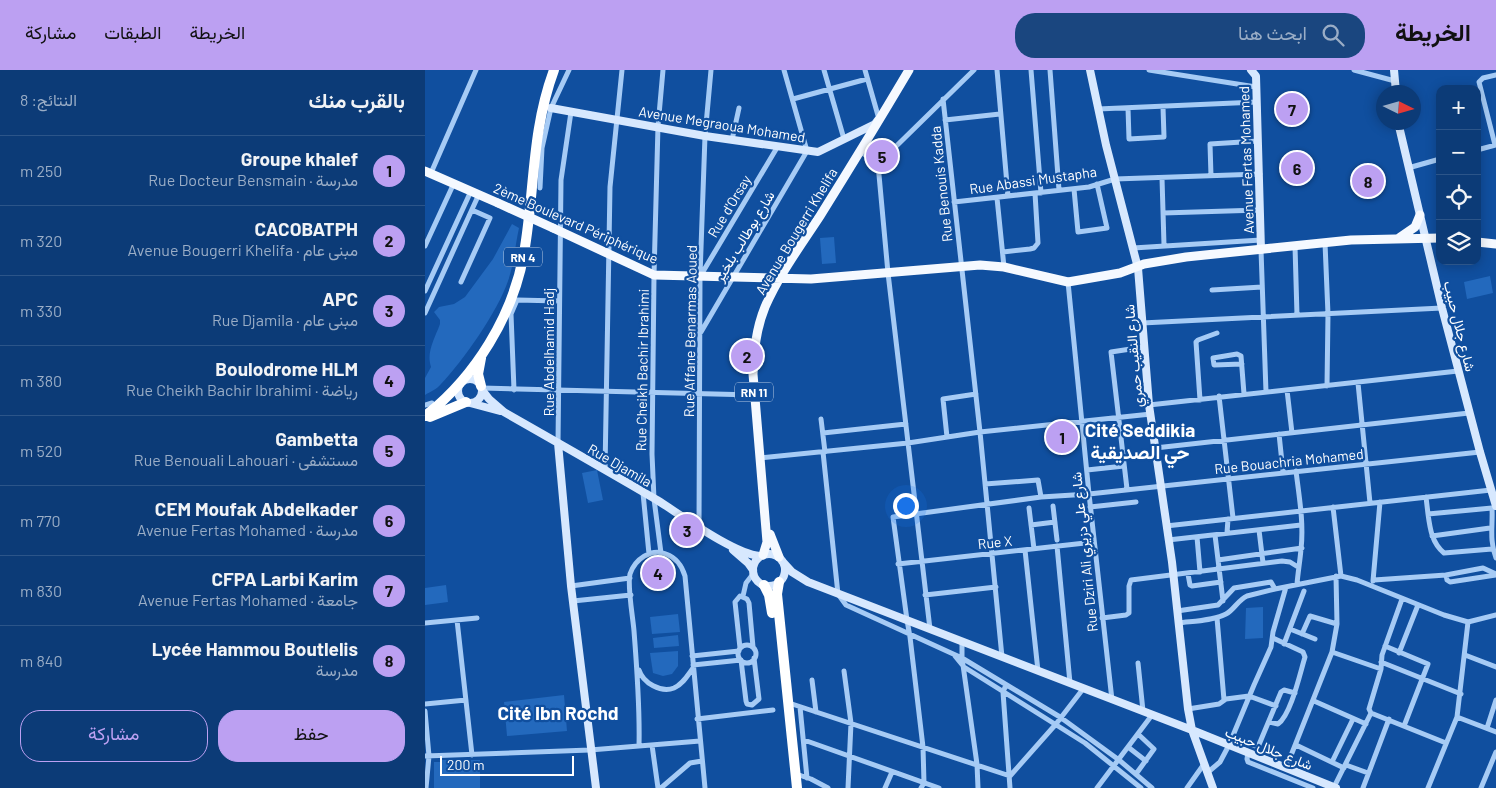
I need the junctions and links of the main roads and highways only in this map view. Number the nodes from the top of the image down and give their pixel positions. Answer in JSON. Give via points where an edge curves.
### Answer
{"nodes":[{"id":1,"x":547,"y":70,"type":"edge"},
{"id":2,"x":554,"y":70,"type":"edge"},
{"id":3,"x":909,"y":70,"type":"edge"},
{"id":4,"x":428,"y":172,"type":"edge"},
{"id":5,"x":1420,"y":215,"type":"road end"},
{"id":6,"x":1399,"y":238,"type":"junction"},
{"id":7,"x":1425,"y":238,"type":"junction"},
{"id":8,"x":1436,"y":238,"type":"edge"},
{"id":9,"x":1436,"y":242,"type":"edge"},
{"id":10,"x":1481,"y":242,"type":"edge"},
{"id":11,"x":1496,"y":244,"type":"edge"},
{"id":12,"x":1481,"y":247,"type":"edge"},
{"id":13,"x":1496,"y":248,"type":"edge"},
{"id":14,"x":781,"y":279,"type":"junction"},
{"id":15,"x":482,"y":354,"type":"junction"},
{"id":16,"x":481,"y":388,"type":"road end"},
{"id":17,"x":468,"y":402,"type":"road end"},
{"id":18,"x":427,"y":406,"type":"edge"},
{"id":19,"x":425,"y":416,"type":"edge"},
{"id":20,"x":425,"y":420,"type":"edge"},
{"id":21,"x":765,"y":510,"type":"junction"},
{"id":22,"x":762,"y":556,"type":"road end"},
{"id":23,"x":781,"y":559,"type":"road end"},
{"id":24,"x":780,"y":582,"type":"road end"},
{"id":25,"x":764,"y":585,"type":"road end"},
{"id":26,"x":792,"y":788,"type":"edge"},
{"id":27,"x":797,"y":788,"type":"edge"}],
"edges":[{"from":1,"to":18,"type":"highway","number":"RN 4","via":[[534,119],[520,243],[509,287],[485,337],[456,377]]},
{"from":2,"to":15,"type":"highway","number":"RN 4","via":[[539,121],[526,241],[519,273],[507,308]]},
{"from":3,"to":14,"type":"main road","name":"Avenue Bougerri Khelifa","number":"RN 11"},
{"from":4,"to":14,"type":"main road","name":"2ème Boulevard Périphérique","bridge":true,"via":[[654,275]]},
{"from":5,"to":6,"type":"main road","via":[[1415,227]]},
{"from":6,"to":7,"type":"main road"},
{"from":6,"to":14,"type":"main road","name":"2ème Boulevard Périphérique","via":[[1177,258],[1098,278],[1068,282],[1004,267],[980,265],[833,278]]},
{"from":7,"to":8,"type":"main road"},
{"from":7,"to":9,"type":"main road"},
{"from":10,"to":11,"type":"main road"},
{"from":12,"to":13,"type":"main road"},
{"from":14,"to":21,"type":"main road","name":"Avenue Bougerri Khelifa","number":"RN 11","via":[[765,307],[753,351]]},
{"from":15,"to":16,"type":"highway","via":[[478,374]]},
{"from":15,"to":19,"type":"highway","number":"RN 4","via":[[446,398]]},
{"from":17,"to":20,"type":"highway"},
{"from":21,"to":22,"type":"main road","name":"Avenue Bougerri Khelifa","number":"RN 11","via":[[767,546]]},
{"from":21,"to":23,"type":"main road","name":"Avenue Bougerri Khelifa","number":"RN 11","via":[[771,540]]},
{"from":24,"to":27,"type":"highway","via":[[777,594]]},
{"from":25,"to":26,"type":"highway","via":[[772,610]]}]}
